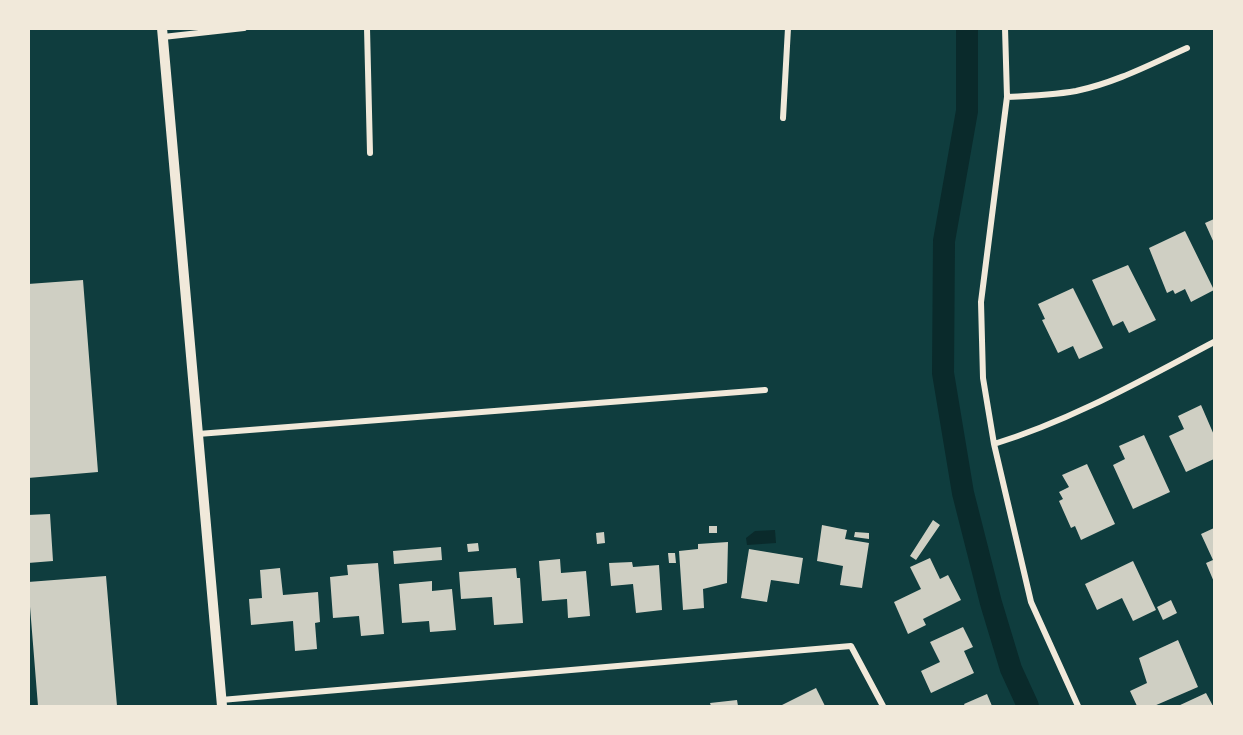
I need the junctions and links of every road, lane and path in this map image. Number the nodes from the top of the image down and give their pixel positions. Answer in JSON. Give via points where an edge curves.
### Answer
{"nodes":[{"id":1,"x":244,"y":28,"type":"edge"},
{"id":2,"x":367,"y":28,"type":"edge"},
{"id":3,"x":788,"y":28,"type":"edge"},
{"id":4,"x":1005,"y":28,"type":"edge"},
{"id":5,"x":162,"y":33,"type":"edge"},
{"id":6,"x":1187,"y":48,"type":"dead end"},
{"id":7,"x":1007,"y":97,"type":"junction"},
{"id":8,"x":783,"y":118,"type":"dead end"},
{"id":9,"x":370,"y":153,"type":"dead end"},
{"id":10,"x":1215,"y":342,"type":"edge"},
{"id":11,"x":765,"y":390,"type":"dead end"},
{"id":12,"x":197,"y":434,"type":"junction"},
{"id":13,"x":994,"y":444,"type":"junction"},
{"id":14,"x":222,"y":703,"type":"edge"},
{"id":15,"x":883,"y":706,"type":"edge"},
{"id":16,"x":1077,"y":706,"type":"edge"}],
"edges":[{"from":1,"to":5,"type":"street"},
{"from":2,"to":9,"type":"street"},
{"from":3,"to":8,"type":"street"},
{"from":4,"to":7,"type":"street"},
{"from":5,"to":12,"type":"street"},
{"from":6,"to":7,"type":"street","via":[[1112,81],[1077,91]]},
{"from":7,"to":13,"type":"street","via":[[981,302],[983,378]]},
{"from":10,"to":13,"type":"street","via":[[1071,416]]},
{"from":11,"to":12,"type":"street"},
{"from":12,"to":14,"type":"street"},
{"from":13,"to":16,"type":"street","via":[[1031,602]]},
{"from":14,"to":15,"type":"street","via":[[851,646]]}]}
